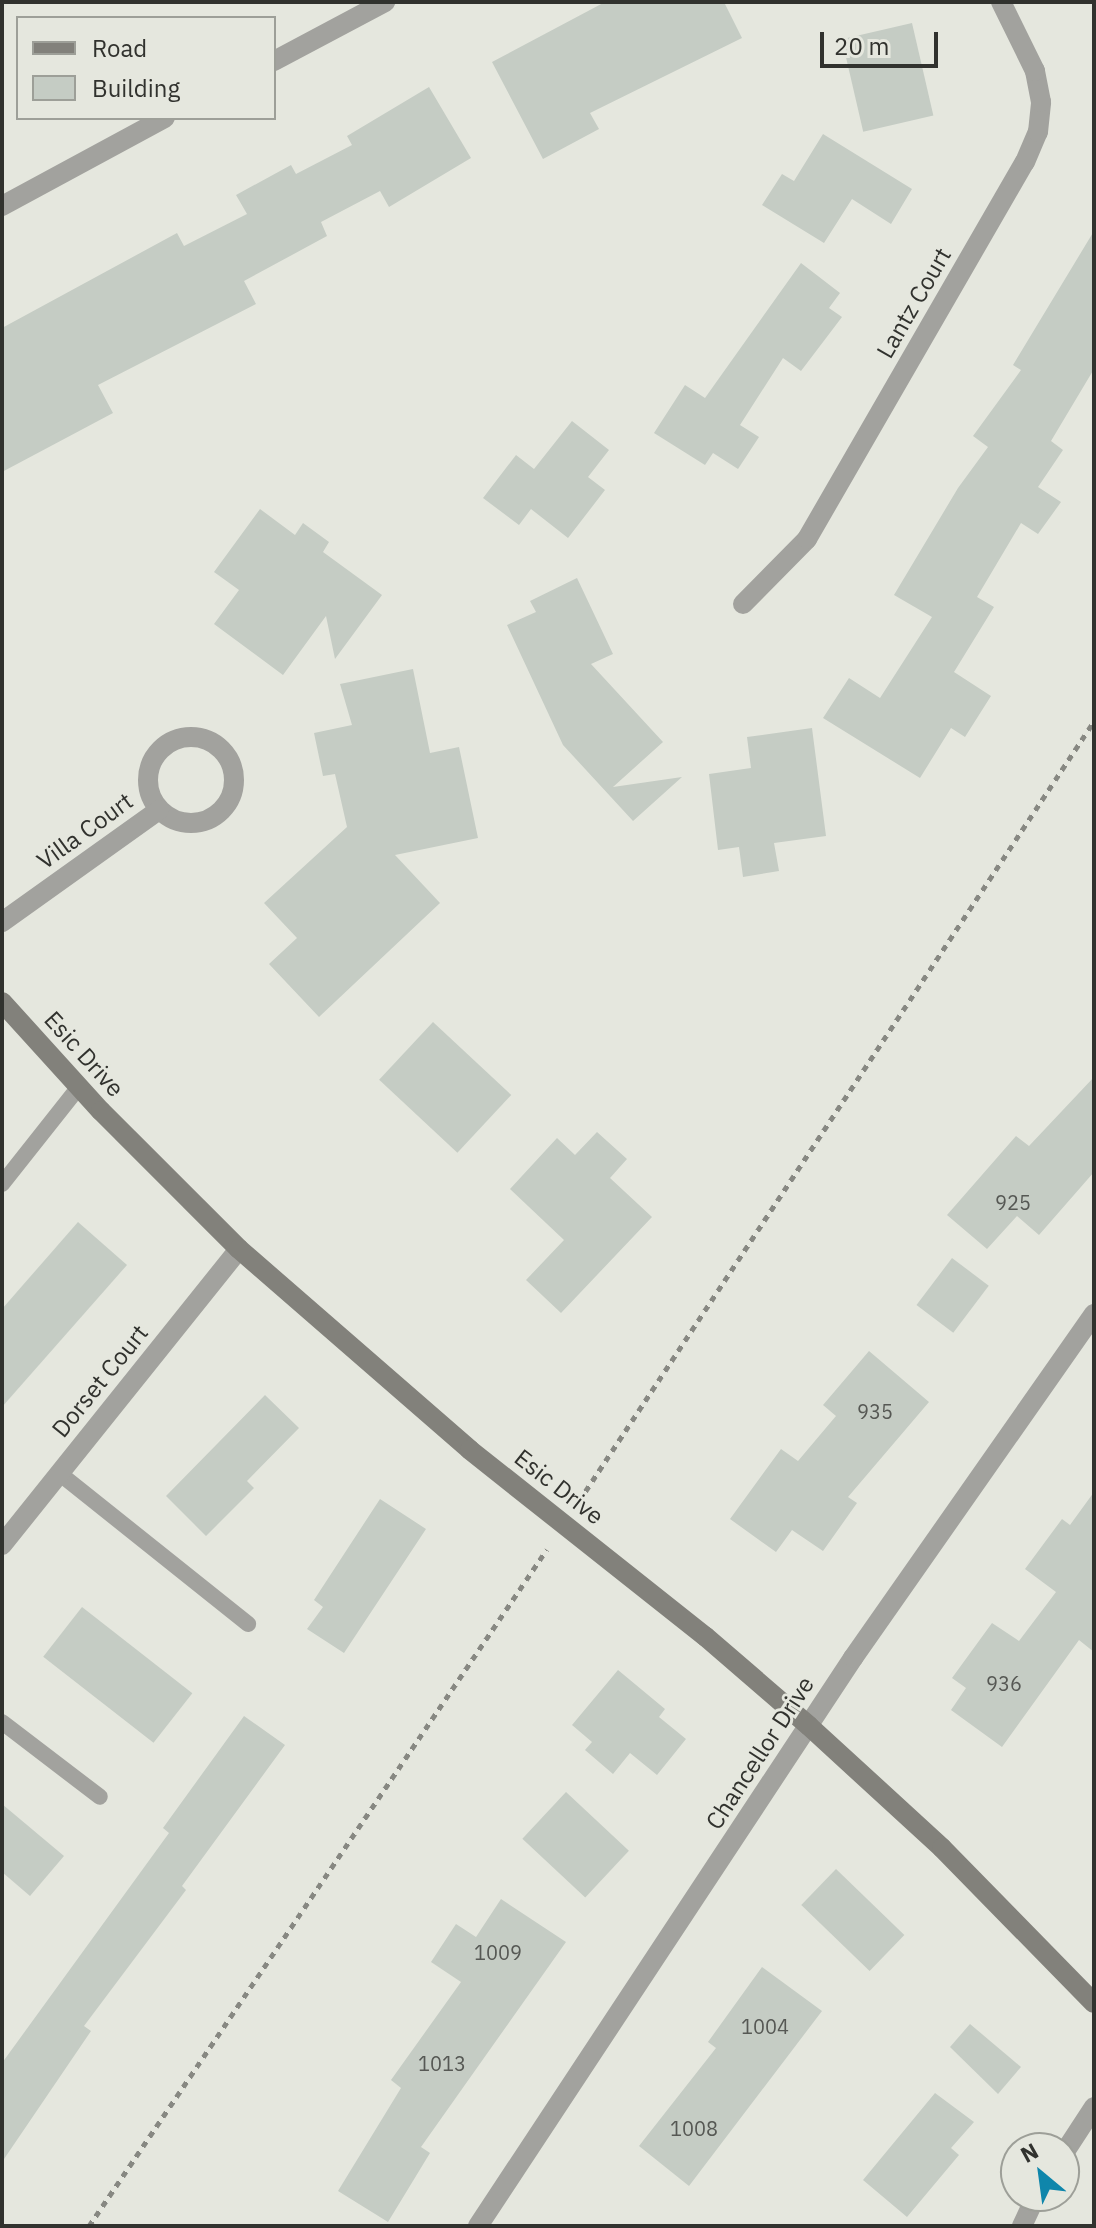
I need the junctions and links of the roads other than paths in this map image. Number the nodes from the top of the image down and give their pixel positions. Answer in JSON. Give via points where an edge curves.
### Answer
{"nodes":[{"id":1,"x":385,"y":2,"type":"edge"},
{"id":2,"x":1001,"y":2,"type":"edge"},
{"id":3,"x":276,"y":60,"type":"edge"},
{"id":4,"x":161,"y":120,"type":"edge"},
{"id":5,"x":2,"y":206,"type":"edge"},
{"id":6,"x":743,"y":604,"type":"dead end"},
{"id":7,"x":159,"y":810,"type":"junction"},
{"id":8,"x":2,"y":922,"type":"edge"},
{"id":9,"x":2,"y":1002,"type":"edge"},
{"id":10,"x":79,"y":1087,"type":"junction"},
{"id":11,"x":2,"y":1184,"type":"edge"},
{"id":12,"x":239,"y":1249,"type":"junction"},
{"id":13,"x":1094,"y":1314,"type":"edge"},
{"id":14,"x":59,"y":1473,"type":"junction"},
{"id":15,"x":2,"y":1545,"type":"edge"},
{"id":16,"x":248,"y":1624,"type":"dead end"},
{"id":17,"x":2,"y":1722,"type":"edge"},
{"id":18,"x":809,"y":1726,"type":"junction"},
{"id":19,"x":100,"y":1797,"type":"dead end"},
{"id":20,"x":1094,"y":2003,"type":"edge"},
{"id":21,"x":1094,"y":2107,"type":"edge"},
{"id":22,"x":1078,"y":2132,"type":"edge"},
{"id":23,"x":478,"y":2226,"type":"edge"}],
"edges":[{"from":1,"to":3,"type":"street"},
{"from":2,"to":6,"type":"street","name":"Lantz Court","via":[[1035,71],[1041,102],[1038,132],[807,539]]},
{"from":4,"to":5,"type":"street"},
{"from":7,"to":7,"type":"street","name":"Villa Court","via":[[196,823],[221,812],[235,786],[229,757],[219,746],[190,736],[163,747],[148,771],[151,798]]},
{"from":7,"to":8,"type":"street","name":"Villa Court"},
{"from":9,"to":10,"type":"street","name":"Esic Drive"},
{"from":10,"to":11,"type":"lane"},
{"from":10,"to":12,"type":"street","name":"Esic Drive"},
{"from":12,"to":14,"type":"street","name":"Dorset Court"},
{"from":12,"to":18,"type":"street","name":"Esic Drive","via":[[470,1450]]},
{"from":13,"to":18,"type":"street","name":"Chancellor Drive"},
{"from":14,"to":15,"type":"street","name":"Dorset Court"},
{"from":14,"to":16,"type":"lane"},
{"from":17,"to":19,"type":"lane"},
{"from":18,"to":20,"type":"street","name":"Esic Drive","via":[[942,1848]]},
{"from":18,"to":23,"type":"street","name":"Chancellor Drive"},
{"from":21,"to":22,"type":"street"}]}
